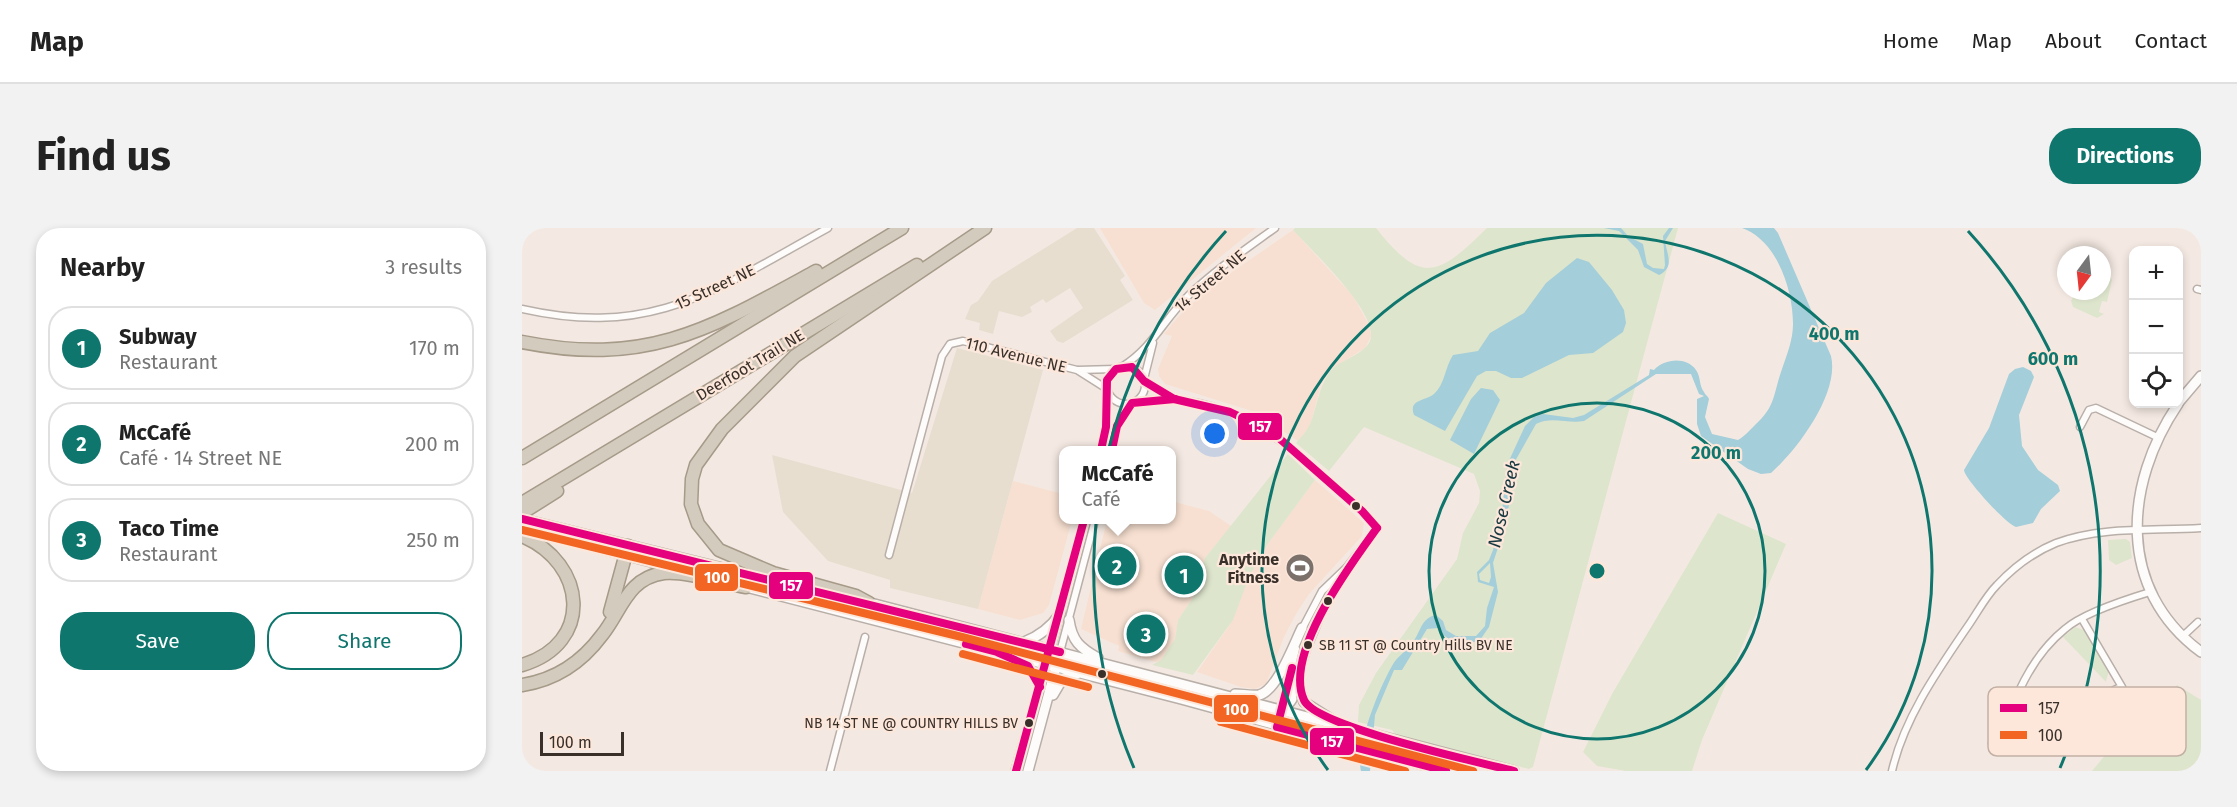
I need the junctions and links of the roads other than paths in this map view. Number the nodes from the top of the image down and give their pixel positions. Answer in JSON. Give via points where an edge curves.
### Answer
{"nodes":[{"id":1,"x":828,"y":228,"type":"edge"},
{"id":2,"x":897,"y":228,"type":"edge"},
{"id":3,"x":902,"y":228,"type":"edge"},
{"id":4,"x":978,"y":228,"type":"edge"},
{"id":5,"x":985,"y":228,"type":"edge"},
{"id":6,"x":1275,"y":228,"type":"edge"},
{"id":7,"x":522,"y":309,"type":"edge"},
{"id":8,"x":1153,"y":341,"type":"junction"},
{"id":9,"x":522,"y":342,"type":"edge"},
{"id":10,"x":1119,"y":368,"type":"junction"},
{"id":11,"x":1077,"y":370,"type":"junction"},
{"id":12,"x":2200,"y":375,"type":"edge"},
{"id":13,"x":1144,"y":380,"type":"junction"},
{"id":14,"x":1108,"y":391,"type":"junction"},
{"id":15,"x":2183,"y":397,"type":"edge"},
{"id":16,"x":1174,"y":399,"type":"junction"},
{"id":17,"x":1133,"y":402,"type":"junction"},
{"id":18,"x":2175,"y":408,"type":"edge"},
{"id":19,"x":671,"y":413,"type":"junction"},
{"id":20,"x":2080,"y":427,"type":"dead end"},
{"id":21,"x":2157,"y":437,"type":"junction"},
{"id":22,"x":1101,"y":446,"type":"edge"},
{"id":23,"x":1113,"y":446,"type":"edge"},
{"id":24,"x":522,"y":458,"type":"edge"},
{"id":25,"x":522,"y":503,"type":"edge"},
{"id":26,"x":523,"y":520,"type":"edge"},
{"id":27,"x":1083,"y":524,"type":"edge"},
{"id":28,"x":1094,"y":524,"type":"edge"},
{"id":29,"x":2201,"y":528,"type":"edge"},
{"id":30,"x":2136,"y":531,"type":"junction"},
{"id":31,"x":522,"y":536,"type":"edge"},
{"id":32,"x":627,"y":551,"type":"junction"},
{"id":33,"x":889,"y":555,"type":"dead end"},
{"id":34,"x":1347,"y":567,"type":"junction"},
{"id":35,"x":746,"y":587,"type":"junction"},
{"id":36,"x":2150,"y":592,"type":"junction"},
{"id":37,"x":869,"y":603,"type":"junction"},
{"id":38,"x":1060,"y":614,"type":"junction"},
{"id":39,"x":2082,"y":619,"type":"junction"},
{"id":40,"x":1069,"y":620,"type":"junction"},
{"id":41,"x":2198,"y":622,"type":"dead end"},
{"id":42,"x":1302,"y":628,"type":"junction"},
{"id":43,"x":2183,"y":636,"type":"junction"},
{"id":44,"x":865,"y":637,"type":"dead end"},
{"id":45,"x":941,"y":638,"type":"junction"},
{"id":46,"x":1024,"y":642,"type":"junction"},
{"id":47,"x":595,"y":643,"type":"junction"},
{"id":48,"x":997,"y":652,"type":"junction"},
{"id":49,"x":2201,"y":652,"type":"edge"},
{"id":50,"x":1053,"y":659,"type":"junction"},
{"id":51,"x":522,"y":665,"type":"edge"},
{"id":52,"x":1114,"y":666,"type":"junction"},
{"id":53,"x":1078,"y":673,"type":"junction"},
{"id":54,"x":1297,"y":681,"type":"junction"},
{"id":55,"x":1183,"y":684,"type":"junction"},
{"id":56,"x":522,"y":686,"type":"edge"},
{"id":57,"x":1040,"y":687,"type":"junction"},
{"id":58,"x":2020,"y":687,"type":"edge"},
{"id":59,"x":2122,"y":687,"type":"edge"},
{"id":60,"x":1218,"y":693,"type":"junction"},
{"id":61,"x":1182,"y":699,"type":"junction"},
{"id":62,"x":1292,"y":699,"type":"joint"},
{"id":63,"x":1047,"y":704,"type":"junction"},
{"id":64,"x":1281,"y":710,"type":"junction"},
{"id":65,"x":1277,"y":727,"type":"junction"},
{"id":66,"x":1352,"y":728,"type":"junction"},
{"id":67,"x":830,"y":771,"type":"edge"},
{"id":68,"x":1016,"y":771,"type":"edge"},
{"id":69,"x":1028,"y":771,"type":"edge"},
{"id":70,"x":1446,"y":771,"type":"edge"},
{"id":71,"x":1514,"y":771,"type":"edge"},
{"id":72,"x":1892,"y":771,"type":"edge"}],
"edges":[{"from":1,"to":7,"type":"street","name":"15 Street NE","via":[[712,292],[674,307],[592,320]]},
{"from":2,"to":9,"type":"highway","via":[[712,326],[674,339],[603,351],[566,350]]},
{"from":3,"to":24,"type":"highway"},
{"from":4,"to":19,"type":"highway","name":"Deerfoot Trail NE"},
{"from":5,"to":37,"type":"highway","via":[[795,356],[722,429],[700,456],[693,473],[694,513],[719,550],[773,573]]},
{"from":6,"to":8,"type":"street","name":"14 Street NE","via":[[1191,293],[1169,315]]},
{"from":8,"to":10,"type":"street","name":"14 Street NE"},
{"from":8,"to":13,"type":"street","name":"14 Street NE"},
{"from":10,"to":11,"type":"street","name":"110 Avenue NE"},
{"from":10,"to":13,"type":"street","via":[[1136,369]]},
{"from":10,"to":14,"type":"street","via":[[1109,375]]},
{"from":11,"to":14,"type":"street","name":"110 Avenue NE"},
{"from":11,"to":33,"type":"street","name":"110 Avenue NE","via":[[963,341],[947,346]]},
{"from":12,"to":15,"type":"main road"},
{"from":13,"to":16,"type":"street"},
{"from":13,"to":17,"type":"street","via":[[1143,393]]},
{"from":14,"to":17,"type":"street","via":[[1115,401]]},
{"from":14,"to":22,"type":"street"},
{"from":16,"to":17,"type":"street"},
{"from":16,"to":34,"type":"street","via":[[1230,412],[1272,432],[1362,511],[1377,528]]},
{"from":17,"to":23,"type":"street","via":[[1117,426]]},
{"from":18,"to":21,"type":"main road"},
{"from":19,"to":25,"type":"highway","name":"Deerfoot Trail NE"},
{"from":19,"to":26,"type":"highway"},
{"from":20,"to":21,"type":"street","via":[[2089,410],[2096,408]]},
{"from":21,"to":30,"type":"main road","via":[[2143,474]]},
{"from":26,"to":32,"type":"main road"},
{"from":27,"to":38,"type":"street"},
{"from":28,"to":40,"type":"street"},
{"from":29,"to":30,"type":"street"},
{"from":30,"to":36,"type":"main road"},
{"from":30,"to":72,"type":"street","via":[[2088,535],[2056,543],[2012,570],[1995,587],[1943,661],[1919,704]]},
{"from":31,"to":51,"type":"highway","via":[[560,562],[573,596],[570,621],[561,640],[542,657]]},
{"from":32,"to":35,"type":"main road"},
{"from":32,"to":37,"type":"main road"},
{"from":32,"to":47,"type":"highway","via":[[609,616]]},
{"from":34,"to":42,"type":"street","via":[[1322,591]]},
{"from":34,"to":54,"type":"street","via":[[1322,613]]},
{"from":35,"to":45,"type":"main road"},
{"from":35,"to":47,"type":"highway","via":[[670,573],[649,577],[628,592]]},
{"from":36,"to":39,"type":"street"},
{"from":36,"to":43,"type":"main road"},
{"from":37,"to":46,"type":"main road"},
{"from":38,"to":46,"type":"main road","via":[[1053,625]]},
{"from":38,"to":50,"type":"street"},
{"from":39,"to":58,"type":"street","via":[[2055,638]]},
{"from":39,"to":59,"type":"street"},
{"from":40,"to":50,"type":"street"},
{"from":40,"to":52,"type":"main road","via":[[1072,638],[1082,649]]},
{"from":41,"to":43,"type":"street"},
{"from":42,"to":60,"type":"main road","via":[[1266,692]]},
{"from":42,"to":64,"type":"street"},
{"from":43,"to":49,"type":"main road"},
{"from":44,"to":67,"type":"street"},
{"from":45,"to":48,"type":"main road"},
{"from":45,"to":50,"type":"main road"},
{"from":46,"to":50,"type":"main road"},
{"from":47,"to":56,"type":"highway","via":[[564,672]]},
{"from":48,"to":50,"type":"main road"},
{"from":48,"to":57,"type":"main road","via":[[1028,666]]},
{"from":50,"to":52,"type":"main road"},
{"from":50,"to":53,"type":"main road"},
{"from":50,"to":55,"type":"main road","via":[[1147,681]]},
{"from":50,"to":57,"type":"main road"},
{"from":50,"to":63,"type":"main road"},
{"from":52,"to":55,"type":"main road"},
{"from":53,"to":61,"type":"main road"},
{"from":53,"to":63,"type":"main road","via":[[1063,678]]},
{"from":54,"to":62,"type":"street"},
{"from":54,"to":66,"type":"main road","via":[[1304,702]]},
{"from":55,"to":60,"type":"main road"},
{"from":57,"to":68,"type":"main road"},
{"from":60,"to":64,"type":"main road"},
{"from":61,"to":64,"type":"main road"},
{"from":61,"to":65,"type":"main road"},
{"from":62,"to":64,"type":"main road"},
{"from":63,"to":69,"type":"main road"},
{"from":64,"to":65,"type":"street"},
{"from":64,"to":66,"type":"main road"},
{"from":65,"to":70,"type":"main road"},
{"from":66,"to":71,"type":"main road"}]}
